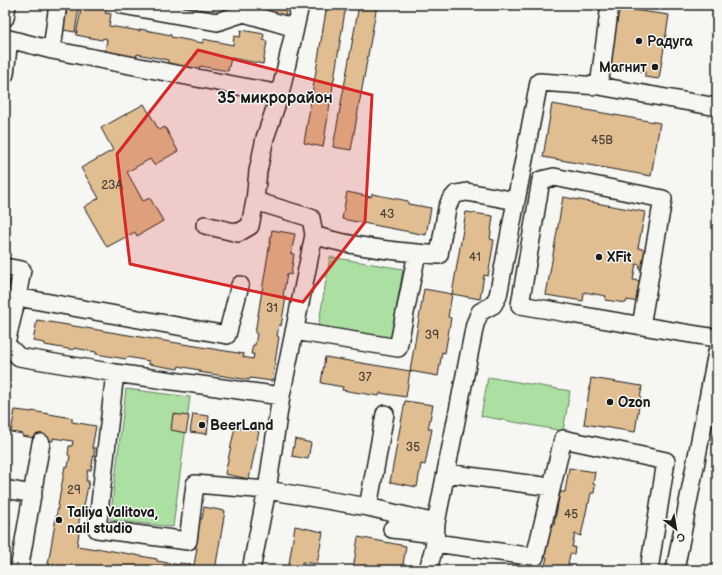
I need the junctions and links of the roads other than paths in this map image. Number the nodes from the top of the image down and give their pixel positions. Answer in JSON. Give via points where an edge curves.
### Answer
{"nodes":[{"id":1,"x":7,"y":5,"type":"edge"},
{"id":2,"x":122,"y":5,"type":"edge"},
{"id":3,"x":300,"y":5,"type":"edge"},
{"id":4,"x":610,"y":5,"type":"edge"},
{"id":5,"x":244,"y":9,"type":"edge"},
{"id":6,"x":57,"y":11,"type":"dead end"},
{"id":7,"x":5,"y":18,"type":"edge"},
{"id":8,"x":295,"y":28,"type":"junction"},
{"id":9,"x":7,"y":39,"type":"edge"},
{"id":10,"x":52,"y":50,"type":"junction"},
{"id":11,"x":5,"y":74,"type":"edge"},
{"id":12,"x":599,"y":86,"type":"junction"},
{"id":13,"x":280,"y":94,"type":"junction"},
{"id":14,"x":717,"y":107,"type":"edge"},
{"id":15,"x":255,"y":201,"type":"junction"},
{"id":16,"x":516,"y":201,"type":"junction"},
{"id":17,"x":205,"y":225,"type":"dead end"},
{"id":18,"x":314,"y":235,"type":"junction"},
{"id":19,"x":416,"y":253,"type":"junction"},
{"id":20,"x":5,"y":267,"type":"edge"},
{"id":21,"x":240,"y":286,"type":"dead end"},
{"id":22,"x":17,"y":297,"type":"junction"},
{"id":23,"x":640,"y":326,"type":"junction"},
{"id":24,"x":294,"y":331,"type":"junction"},
{"id":25,"x":717,"y":338,"type":"edge"},
{"id":26,"x":5,"y":343,"type":"edge"},
{"id":27,"x":717,"y":352,"type":"edge"},
{"id":28,"x":116,"y":373,"type":"junction"},
{"id":29,"x":281,"y":396,"type":"junction"},
{"id":30,"x":385,"y":414,"type":"dead end"},
{"id":31,"x":41,"y":443,"type":"dead end"},
{"id":32,"x":446,"y":473,"type":"junction"},
{"id":33,"x":551,"y":487,"type":"junction"},
{"id":34,"x":5,"y":489,"type":"edge"},
{"id":35,"x":267,"y":490,"type":"junction"},
{"id":36,"x":33,"y":494,"type":"junction"},
{"id":37,"x":368,"y":507,"type":"junction"},
{"id":38,"x":392,"y":529,"type":"dead end"},
{"id":39,"x":435,"y":533,"type":"junction"},
{"id":40,"x":19,"y":570,"type":"edge"},
{"id":41,"x":250,"y":570,"type":"edge"},
{"id":42,"x":428,"y":570,"type":"edge"},
{"id":43,"x":649,"y":570,"type":"edge"},
{"id":44,"x":675,"y":570,"type":"edge"}],
"edges":[{"from":1,"to":7,"type":"street"},
{"from":2,"to":5,"type":"street","via":[[217,22]]},
{"from":3,"to":8,"type":"street"},
{"from":4,"to":12,"type":"street"},
{"from":5,"to":8,"type":"street"},
{"from":6,"to":10,"type":"street"},
{"from":8,"to":13,"type":"street"},
{"from":9,"to":10,"type":"street"},
{"from":9,"to":11,"type":"street"},
{"from":10,"to":13,"type":"street"},
{"from":12,"to":14,"type":"street"},
{"from":12,"to":16,"type":"street","via":[[539,82]]},
{"from":13,"to":15,"type":"street","via":[[265,138]]},
{"from":15,"to":17,"type":"street","via":[[250,226],[238,233]]},
{"from":15,"to":18,"type":"street","via":[[311,218]]},
{"from":16,"to":19,"type":"street","via":[[467,192],[456,194],[448,208],[439,255]]},
{"from":16,"to":32,"type":"street","via":[[498,296],[493,304],[480,312],[475,324]]},
{"from":18,"to":19,"type":"street","via":[[328,240]]},
{"from":18,"to":24,"type":"street"},
{"from":19,"to":24,"type":"street","via":[[398,348]]},
{"from":20,"to":22,"type":"street","via":[[22,270]]},
{"from":21,"to":22,"type":"street","via":[[227,335]]},
{"from":22,"to":26,"type":"street"},
{"from":23,"to":23,"type":"street","via":[[520,305],[541,180],[554,177],[663,199]]},
{"from":23,"to":25,"type":"street"},
{"from":24,"to":29,"type":"street"},
{"from":26,"to":28,"type":"street","via":[[19,357]]},
{"from":27,"to":44,"type":"street"},
{"from":28,"to":29,"type":"street"},
{"from":28,"to":35,"type":"street","via":[[97,529],[188,541],[195,484]]},
{"from":29,"to":35,"type":"street"},
{"from":30,"to":37,"type":"street"},
{"from":31,"to":36,"type":"street"},
{"from":32,"to":33,"type":"street"},
{"from":32,"to":39,"type":"street"},
{"from":33,"to":39,"type":"street","via":[[534,557]]},
{"from":33,"to":43,"type":"street","via":[[563,439],[666,461]]},
{"from":34,"to":36,"type":"street"},
{"from":35,"to":37,"type":"street"},
{"from":35,"to":41,"type":"street"},
{"from":36,"to":40,"type":"street"},
{"from":37,"to":39,"type":"street"},
{"from":38,"to":39,"type":"street"},
{"from":39,"to":42,"type":"street"}]}
